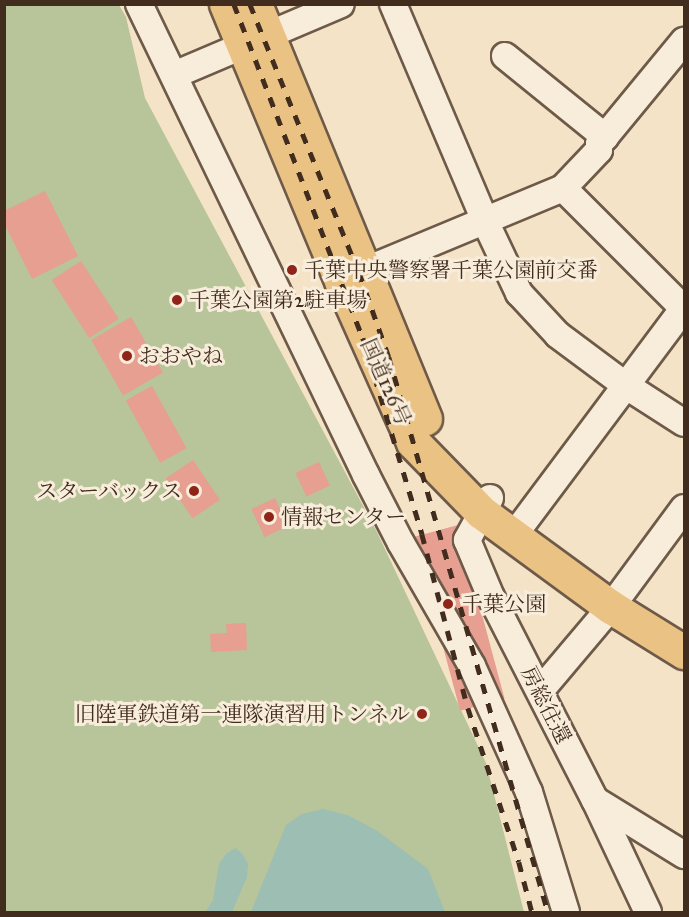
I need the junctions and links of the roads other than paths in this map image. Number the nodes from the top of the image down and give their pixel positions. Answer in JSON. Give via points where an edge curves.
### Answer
{"nodes":[{"id":1,"x":139,"y":4,"type":"edge"},
{"id":2,"x":226,"y":4,"type":"edge"},
{"id":3,"x":255,"y":4,"type":"edge"},
{"id":4,"x":341,"y":4,"type":"edge"},
{"id":5,"x":393,"y":4,"type":"edge"},
{"id":6,"x":254,"y":39,"type":"junction"},
{"id":7,"x":684,"y":41,"type":"edge"},
{"id":8,"x":505,"y":56,"type":"dead end"},
{"id":9,"x":174,"y":75,"type":"junction"},
{"id":10,"x":605,"y":137,"type":"junction"},
{"id":11,"x":563,"y":188,"type":"junction"},
{"id":12,"x":485,"y":221,"type":"junction"},
{"id":13,"x":366,"y":270,"type":"junction"},
{"id":14,"x":684,"y":308,"type":"edge"},
{"id":15,"x":625,"y":385,"type":"junction"},
{"id":16,"x":684,"y":423,"type":"edge"},
{"id":17,"x":486,"y":505,"type":"junction"},
{"id":18,"x":684,"y":508,"type":"edge"},
{"id":19,"x":524,"y":523,"type":"junction"},
{"id":20,"x":617,"y":599,"type":"junction"},
{"id":21,"x":684,"y":630,"type":"edge"},
{"id":22,"x":684,"y":652,"type":"edge"},
{"id":23,"x":540,"y":691,"type":"junction"},
{"id":24,"x":595,"y":800,"type":"junction"},
{"id":25,"x":684,"y":855,"type":"edge"},
{"id":26,"x":566,"y":912,"type":"edge"},
{"id":27,"x":648,"y":912,"type":"edge"}],
"edges":[{"from":1,"to":9,"type":"street"},
{"from":2,"to":6,"type":"highway","name":"国道126号"},
{"from":3,"to":6,"type":"highway","name":"国道126号"},
{"from":4,"to":6,"type":"street"},
{"from":5,"to":12,"type":"street"},
{"from":6,"to":9,"type":"street"},
{"from":6,"to":13,"type":"highway","name":"国道126号"},
{"from":6,"to":17,"type":"highway","name":"国道126号","via":[[402,421],[426,458]]},
{"from":7,"to":10,"type":"street"},
{"from":8,"to":10,"type":"street"},
{"from":9,"to":26,"type":"street","via":[[366,476],[472,666],[529,792]]},
{"from":10,"to":11,"type":"street","via":[[599,150]]},
{"from":11,"to":12,"type":"street"},
{"from":11,"to":14,"type":"street"},
{"from":12,"to":13,"type":"street"},
{"from":12,"to":15,"type":"street","via":[[519,292],[558,335]]},
{"from":13,"to":17,"type":"highway","name":"国道126号","via":[[420,411]]},
{"from":14,"to":15,"type":"street"},
{"from":15,"to":16,"type":"street"},
{"from":15,"to":19,"type":"street"},
{"from":17,"to":19,"type":"highway","name":"国道126号"},
{"from":17,"to":20,"type":"highway","name":"国道126号"},
{"from":17,"to":23,"type":"street","name":"房総往還","via":[[467,540],[490,597]]},
{"from":18,"to":20,"type":"street"},
{"from":19,"to":20,"type":"highway","name":"国道126号"},
{"from":20,"to":21,"type":"highway","name":"国道126号"},
{"from":20,"to":22,"type":"highway","name":"国道126号"},
{"from":20,"to":23,"type":"street"},
{"from":23,"to":24,"type":"street","name":"房総往還"},
{"from":24,"to":25,"type":"street"},
{"from":24,"to":27,"type":"street","name":"房総往還"}]}
